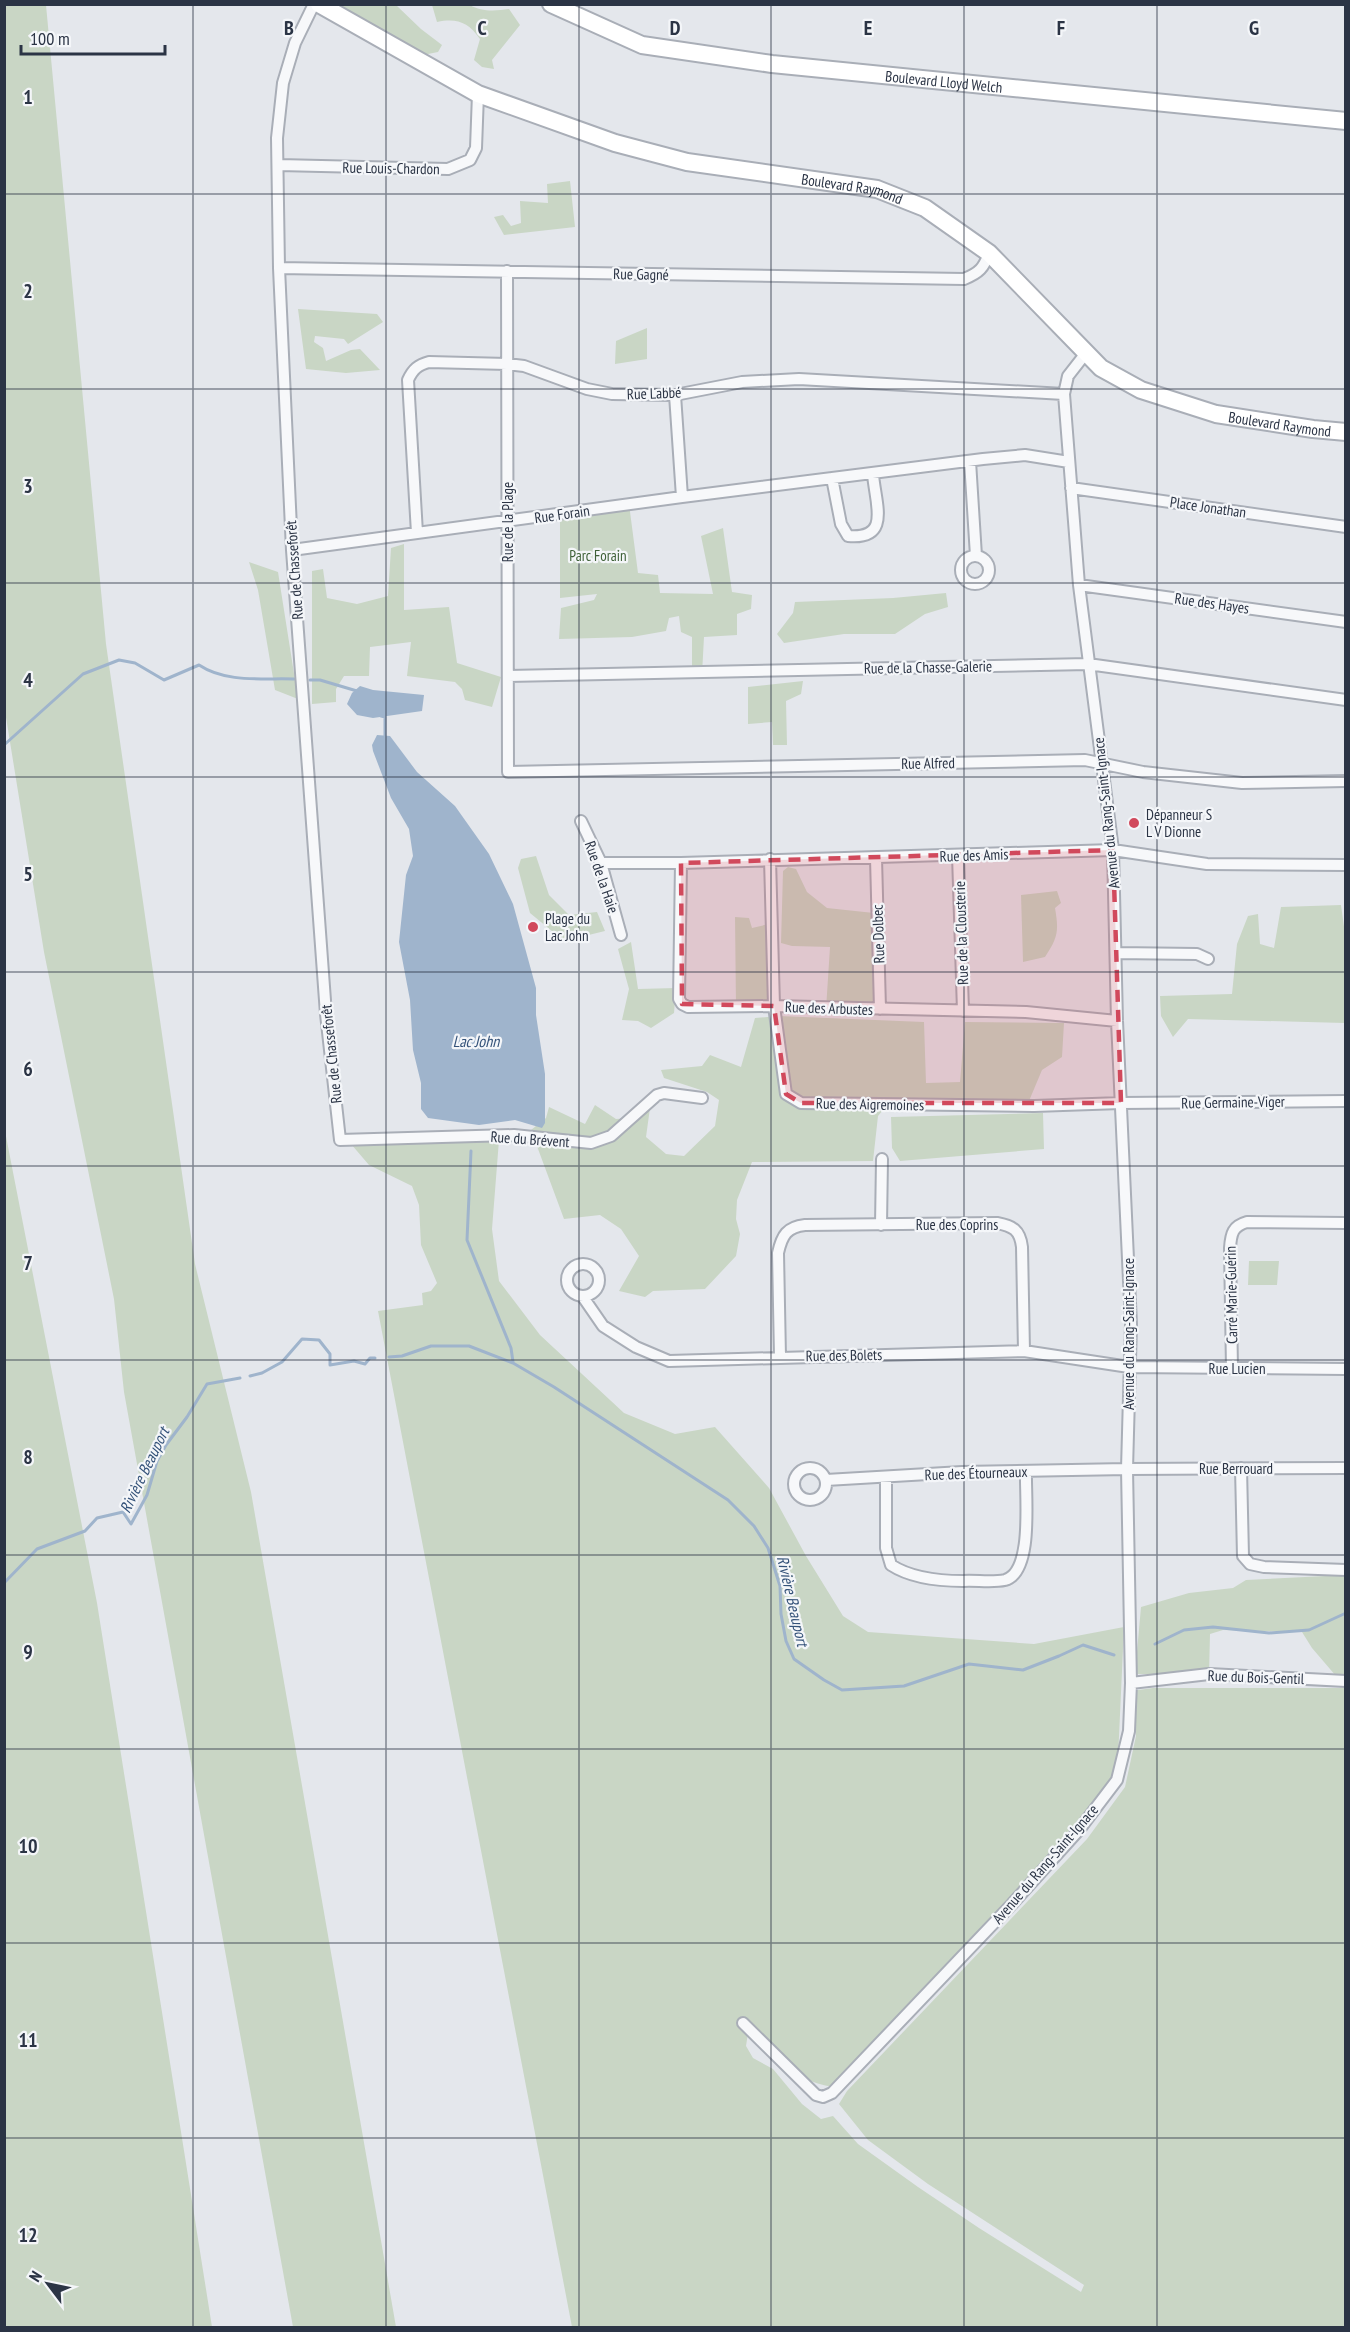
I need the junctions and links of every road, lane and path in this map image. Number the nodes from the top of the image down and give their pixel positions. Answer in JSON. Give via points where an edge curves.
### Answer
{"nodes":[{"id":1,"x":314,"y":4,"type":"edge"},
{"id":2,"x":319,"y":4,"type":"edge"},
{"id":3,"x":551,"y":4,"type":"edge"},
{"id":4,"x":478,"y":94,"type":"junction"},
{"id":5,"x":1346,"y":121,"type":"edge"},
{"id":6,"x":279,"y":165,"type":"junction"},
{"id":7,"x":989,"y":253,"type":"junction"},
{"id":8,"x":279,"y":268,"type":"junction"},
{"id":9,"x":507,"y":271,"type":"junction"},
{"id":10,"x":1086,"y":353,"type":"junction"},
{"id":11,"x":507,"y":364,"type":"junction"},
{"id":12,"x":1064,"y":394,"type":"junction"},
{"id":13,"x":675,"y":395,"type":"junction"},
{"id":14,"x":1346,"y":432,"type":"edge"},
{"id":15,"x":970,"y":461,"type":"junction"},
{"id":16,"x":1069,"y":462,"type":"junction"},
{"id":17,"x":873,"y":474,"type":"junction"},
{"id":18,"x":832,"y":478,"type":"junction"},
{"id":19,"x":1071,"y":488,"type":"junction"},
{"id":20,"x":682,"y":497,"type":"junction"},
{"id":21,"x":507,"y":522,"type":"junction"},
{"id":22,"x":1346,"y":526,"type":"edge"},
{"id":23,"x":417,"y":533,"type":"junction"},
{"id":24,"x":292,"y":550,"type":"junction"},
{"id":25,"x":976,"y":556,"type":"dead end"},
{"id":26,"x":1079,"y":585,"type":"junction"},
{"id":27,"x":1346,"y":621,"type":"edge"},
{"id":28,"x":1088,"y":664,"type":"junction"},
{"id":29,"x":508,"y":676,"type":"junction"},
{"id":30,"x":1346,"y":700,"type":"edge"},
{"id":31,"x":1101,"y":763,"type":"junction"},
{"id":32,"x":508,"y":772,"type":"joint"},
{"id":33,"x":1346,"y":782,"type":"edge"},
{"id":34,"x":581,"y":821,"type":"dead end"},
{"id":35,"x":1113,"y":850,"type":"junction"},
{"id":36,"x":958,"y":855,"type":"junction"},
{"id":37,"x":876,"y":858,"type":"junction"},
{"id":38,"x":770,"y":859,"type":"junction"},
{"id":39,"x":601,"y":863,"type":"junction"},
{"id":40,"x":681,"y":863,"type":"junction"},
{"id":41,"x":1346,"y":865,"type":"edge"},
{"id":42,"x":621,"y":935,"type":"dead end"},
{"id":43,"x":1116,"y":953,"type":"junction"},
{"id":44,"x":1208,"y":959,"type":"dead end"},
{"id":45,"x":774,"y":1006,"type":"junction"},
{"id":46,"x":880,"y":1009,"type":"junction"},
{"id":47,"x":963,"y":1011,"type":"junction"},
{"id":48,"x":1117,"y":1021,"type":"junction"},
{"id":49,"x":702,"y":1098,"type":"dead end"},
{"id":50,"x":1346,"y":1101,"type":"edge"},
{"id":51,"x":1121,"y":1103,"type":"junction"},
{"id":52,"x":340,"y":1140,"type":"joint"},
{"id":53,"x":882,"y":1159,"type":"dead end"},
{"id":54,"x":1346,"y":1223,"type":"edge"},
{"id":55,"x":881,"y":1225,"type":"junction"},
{"id":56,"x":583,"y":1297,"type":"dead end"},
{"id":57,"x":1024,"y":1351,"type":"junction"},
{"id":58,"x":780,"y":1357,"type":"junction"},
{"id":59,"x":1128,"y":1367,"type":"junction"},
{"id":60,"x":1232,"y":1368,"type":"junction"},
{"id":61,"x":1346,"y":1369,"type":"edge"},
{"id":62,"x":1127,"y":1468,"type":"junction"},
{"id":63,"x":1241,"y":1468,"type":"junction"},
{"id":64,"x":1346,"y":1468,"type":"edge"},
{"id":65,"x":1026,"y":1471,"type":"junction"},
{"id":66,"x":885,"y":1477,"type":"junction"},
{"id":67,"x":826,"y":1480,"type":"dead end"},
{"id":68,"x":1346,"y":1570,"type":"edge"},
{"id":69,"x":1346,"y":1681,"type":"edge"},
{"id":70,"x":1131,"y":1683,"type":"junction"},
{"id":71,"x":743,"y":2023,"type":"dead end"}],
"edges":[{"from":1,"to":6,"type":"street","name":"Rue de Chasseforêt","via":[[295,43],[283,83],[277,138]]},
{"from":2,"to":4,"type":"street","name":"Boulevard Raymond"},
{"from":3,"to":5,"type":"street","name":"Boulevard Lloyd Welch","via":[[642,45],[772,63]]},
{"from":4,"to":6,"type":"street","name":"Rue Louis-Chardon","via":[[476,148],[470,160],[448,169]]},
{"from":4,"to":7,"type":"street","name":"Boulevard Raymond","via":[[615,143],[687,162],[877,189],[925,208]]},
{"from":6,"to":8,"type":"street","name":"Rue de Chasseforêt"},
{"from":7,"to":9,"type":"street","name":"Rue Gagné","via":[[978,273],[964,279]]},
{"from":7,"to":10,"type":"street","name":"Boulevard Raymond"},
{"from":8,"to":9,"type":"street","name":"Rue Gagné"},
{"from":8,"to":24,"type":"street","name":"Rue de Chasseforêt"},
{"from":9,"to":11,"type":"street","name":"Rue de la Plage"},
{"from":10,"to":12,"type":"street","name":"Avenue du Rang-Saint-Ignace","via":[[1068,376]]},
{"from":10,"to":14,"type":"street","name":"Boulevard Raymond","via":[[1101,368],[1141,390],[1216,414]]},
{"from":11,"to":13,"type":"street","name":"Rue Labbé","via":[[524,366],[595,391]]},
{"from":11,"to":21,"type":"street","name":"Rue de la Plage"},
{"from":11,"to":23,"type":"street","name":"Rue Labbé","via":[[429,362],[412,371],[408,392]]},
{"from":12,"to":13,"type":"street","name":"Rue Labbé","via":[[799,379],[742,382]]},
{"from":12,"to":16,"type":"street","name":"Avenue du Rang-Saint-Ignace"},
{"from":13,"to":20,"type":"street"},
{"from":15,"to":16,"type":"street","name":"Rue Forain","via":[[1024,455]]},
{"from":15,"to":17,"type":"street","name":"Rue Forain"},
{"from":15,"to":25,"type":"street"},
{"from":16,"to":19,"type":"street","name":"Avenue du Rang-Saint-Ignace"},
{"from":17,"to":18,"type":"street","name":"Rue Forain"},
{"from":17,"to":18,"type":"street","via":[[877,525],[863,537],[848,536],[841,525]]},
{"from":18,"to":20,"type":"street","name":"Rue Forain"},
{"from":19,"to":22,"type":"street","name":"Place Jonathan"},
{"from":19,"to":26,"type":"street","name":"Avenue du Rang-Saint-Ignace"},
{"from":20,"to":21,"type":"street","name":"Rue Forain"},
{"from":21,"to":23,"type":"street","name":"Rue Forain"},
{"from":21,"to":29,"type":"street","name":"Rue de la Plage"},
{"from":23,"to":24,"type":"street","name":"Rue Forain"},
{"from":24,"to":52,"type":"street","name":"Rue de Chasseforêt","via":[[326,1014]]},
{"from":26,"to":27,"type":"street","name":"Rue des Hayes"},
{"from":26,"to":28,"type":"street","name":"Avenue du Rang-Saint-Ignace"},
{"from":28,"to":29,"type":"street","name":"Rue de la Chasse-Galerie"},
{"from":28,"to":30,"type":"street","name":"Rue de la Chasse-Galerie"},
{"from":28,"to":31,"type":"street","name":"Avenue du Rang-Saint-Ignace"},
{"from":29,"to":32,"type":"street","name":"Rue de la Plage"},
{"from":31,"to":32,"type":"street","name":"Rue Alfred","via":[[1073,760]]},
{"from":31,"to":33,"type":"street","name":"Rue Alfred","via":[[1143,772],[1242,783]]},
{"from":31,"to":35,"type":"street","name":"Avenue du Rang-Saint-Ignace"},
{"from":34,"to":39,"type":"street","name":"Rue de la Haie"},
{"from":35,"to":36,"type":"street","name":"Rue des Amis"},
{"from":35,"to":41,"type":"street","name":"Rue des Amis","via":[[1207,864]]},
{"from":35,"to":43,"type":"street","name":"Avenue du Rang-Saint-Ignace"},
{"from":36,"to":37,"type":"street","name":"Rue des Amis"},
{"from":36,"to":47,"type":"street","name":"Rue de la Clousterie"},
{"from":37,"to":38,"type":"street","name":"Rue des Amis"},
{"from":37,"to":46,"type":"street","name":"Rue Dolbec"},
{"from":38,"to":40,"type":"street","name":"Rue des Amis"},
{"from":38,"to":45,"type":"street","name":"Rue des Aigremoines"},
{"from":39,"to":40,"type":"street","name":"Rue des Amis"},
{"from":39,"to":42,"type":"street","name":"Rue de la Haie"},
{"from":40,"to":45,"type":"street","name":"Rue des Arbustes","via":[[682,1004]]},
{"from":43,"to":44,"type":"street","via":[[1197,954]]},
{"from":43,"to":48,"type":"street","name":"Avenue du Rang-Saint-Ignace"},
{"from":45,"to":46,"type":"street","name":"Rue des Arbustes"},
{"from":45,"to":51,"type":"street","name":"Rue des Aigremoines","via":[[786,1094],[801,1103]]},
{"from":46,"to":47,"type":"street","name":"Rue des Arbustes"},
{"from":47,"to":48,"type":"street","name":"Rue des Arbustes","via":[[1026,1012]]},
{"from":48,"to":51,"type":"street","name":"Avenue du Rang-Saint-Ignace"},
{"from":49,"to":52,"type":"street","name":"Rue du Brévent","via":[[657,1095],[611,1136],[591,1143],[514,1135]]},
{"from":50,"to":51,"type":"street","name":"Rue Germaine-Viger"},
{"from":51,"to":59,"type":"street","name":"Avenue du Rang-Saint-Ignace","via":[[1131,1324]]},
{"from":53,"to":55,"type":"street"},
{"from":54,"to":60,"type":"street","name":"Carré Marie-Guérin","via":[[1247,1222],[1233,1230]]},
{"from":55,"to":57,"type":"street","name":"Rue des Coprins","via":[[997,1223],[1016,1229],[1022,1247]]},
{"from":55,"to":58,"type":"street","name":"Rue des Coprins","via":[[805,1225],[785,1231],[778,1252]]},
{"from":56,"to":58,"type":"street","name":"Rue des Bolets","via":[[603,1326],[636,1347],[669,1361]]},
{"from":57,"to":58,"type":"street","name":"Rue des Bolets"},
{"from":57,"to":59,"type":"street","name":"Rue des Bolets"},
{"from":59,"to":60,"type":"street","name":"Rue Lucien"},
{"from":59,"to":62,"type":"street","name":"Avenue du Rang-Saint-Ignace"},
{"from":60,"to":61,"type":"street","name":"Rue Lucien"},
{"from":62,"to":63,"type":"street","name":"Rue Berrouard"},
{"from":62,"to":65,"type":"street","name":"Rue des Étourneaux"},
{"from":62,"to":70,"type":"street","name":"Avenue du Rang-Saint-Ignace"},
{"from":63,"to":64,"type":"street","name":"Rue Berrouard"},
{"from":63,"to":68,"type":"street","via":[[1243,1556],[1250,1564]]},
{"from":65,"to":66,"type":"street","name":"Rue des Étourneaux"},
{"from":65,"to":66,"type":"street","via":[[1024,1553],[1018,1570],[1005,1580],[952,1581],[905,1574],[891,1565],[886,1548]]},
{"from":66,"to":67,"type":"street","name":"Rue des Étourneaux"},
{"from":69,"to":70,"type":"street","name":"Rue du Bois-Gentil","via":[[1209,1674]]},
{"from":70,"to":71,"type":"street","name":"Avenue du Rang-Saint-Ignace","via":[[1129,1731],[1117,1780],[1079,1830],[1012,1904],[832,2093],[816,2095]]}]}
